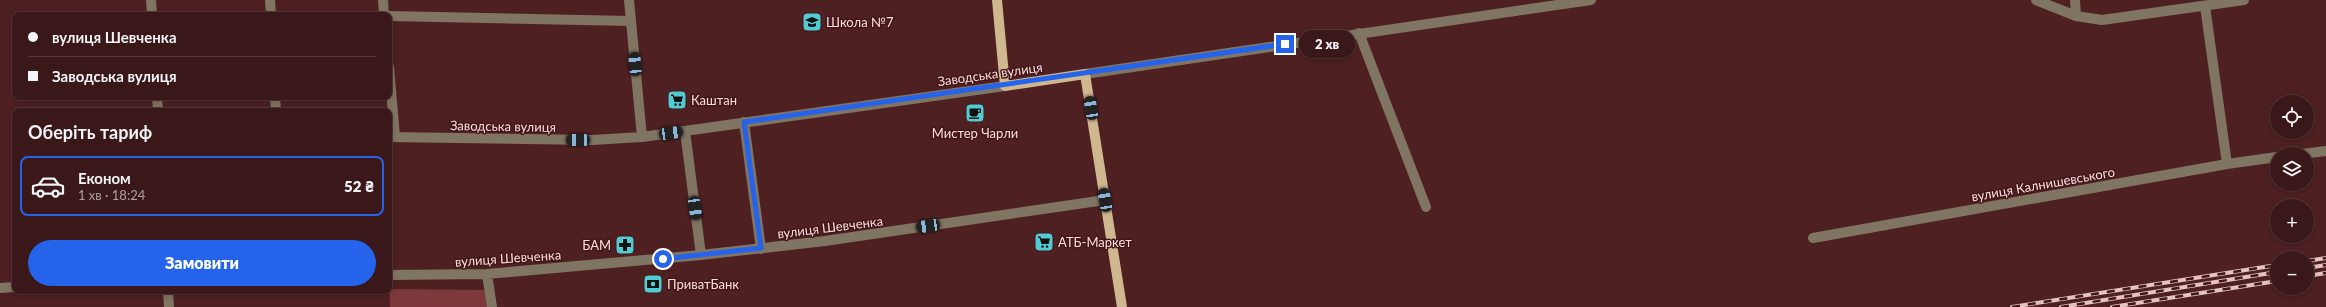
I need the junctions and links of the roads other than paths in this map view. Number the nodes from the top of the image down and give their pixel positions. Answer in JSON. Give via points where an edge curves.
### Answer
{"nodes":[{"id":1,"x":151,"y":0,"type":"edge"},
{"id":2,"x":270,"y":0,"type":"edge"},
{"id":3,"x":383,"y":0,"type":"edge"},
{"id":4,"x":630,"y":0,"type":"edge"},
{"id":5,"x":997,"y":0,"type":"edge"},
{"id":6,"x":1591,"y":0,"type":"edge"},
{"id":7,"x":2036,"y":0,"type":"edge"},
{"id":8,"x":2075,"y":0,"type":"edge"},
{"id":9,"x":2244,"y":0,"type":"edge"},
{"id":10,"x":2205,"y":6,"type":"junction"},
{"id":11,"x":152,"y":12,"type":"edge"},
{"id":12,"x":271,"y":12,"type":"edge"},
{"id":13,"x":384,"y":12,"type":"edge"},
{"id":14,"x":392,"y":16,"type":"edge"},
{"id":15,"x":2076,"y":16,"type":"junction"},
{"id":16,"x":631,"y":21,"type":"junction"},
{"id":17,"x":1359,"y":33,"type":"junction"},
{"id":18,"x":1085,"y":74,"type":"junction"},
{"id":19,"x":1006,"y":86,"type":"junction"},
{"id":20,"x":744,"y":122,"type":"junction"},
{"id":21,"x":685,"y":131,"type":"junction"},
{"id":22,"x":392,"y":137,"type":"edge"},
{"id":23,"x":642,"y":137,"type":"junction"},
{"id":24,"x":2326,"y":151,"type":"edge"},
{"id":25,"x":2314,"y":152,"type":"edge"},
{"id":26,"x":2270,"y":158,"type":"edge"},
{"id":27,"x":2227,"y":164,"type":"junction"},
{"id":28,"x":1105,"y":200,"type":"junction"},
{"id":29,"x":1426,"y":207,"type":"dead end"},
{"id":30,"x":1813,"y":238,"type":"dead end"},
{"id":31,"x":761,"y":248,"type":"junction"},
{"id":32,"x":701,"y":255,"type":"junction"},
{"id":33,"x":487,"y":274,"type":"junction"},
{"id":34,"x":392,"y":275,"type":"edge"},
{"id":35,"x":12,"y":287,"type":"edge"},
{"id":36,"x":0,"y":288,"type":"edge"},
{"id":37,"x":168,"y":294,"type":"edge"},
{"id":38,"x":169,"y":307,"type":"edge"},
{"id":39,"x":492,"y":307,"type":"edge"},
{"id":40,"x":1122,"y":307,"type":"edge"}],
"edges":[{"from":1,"to":11,"type":"street"},
{"from":2,"to":12,"type":"street"},
{"from":3,"to":13,"type":"street"},
{"from":4,"to":16,"type":"street"},
{"from":5,"to":19,"type":"main road"},
{"from":6,"to":17,"type":"street","name":"Заводська вулиця"},
{"from":7,"to":15,"type":"street"},
{"from":8,"to":15,"type":"street"},
{"from":9,"to":10,"type":"street"},
{"from":10,"to":15,"type":"street","via":[[2102,20]]},
{"from":10,"to":27,"type":"street"},
{"from":14,"to":16,"type":"street"},
{"from":16,"to":23,"type":"street"},
{"from":17,"to":18,"type":"street","name":"Заводська вулиця"},
{"from":17,"to":29,"type":"street"},
{"from":18,"to":19,"type":"main road","name":"Заводська вулиця"},
{"from":18,"to":28,"type":"main road"},
{"from":19,"to":20,"type":"street","name":"Заводська вулиця"},
{"from":20,"to":21,"type":"street","name":"Заводська вулиця"},
{"from":20,"to":31,"type":"street"},
{"from":21,"to":23,"type":"street","name":"Заводська вулиця"},
{"from":21,"to":32,"type":"street"},
{"from":22,"to":23,"type":"street","name":"Заводська вулиця","via":[[592,140]]},
{"from":24,"to":25,"type":"street"},
{"from":26,"to":27,"type":"street","name":"вулиця Калнишевського"},
{"from":27,"to":30,"type":"street","name":"вулиця Калнишевського"},
{"from":28,"to":31,"type":"street","name":"вулиця Шевченка"},
{"from":28,"to":40,"type":"main road"},
{"from":31,"to":32,"type":"street","name":"вулиця Шевченка"},
{"from":32,"to":33,"type":"street","name":"вулиця Шевченка"},
{"from":33,"to":34,"type":"street","name":"вулиця Шевченка"},
{"from":33,"to":39,"type":"street"},
{"from":35,"to":36,"type":"street"},
{"from":37,"to":38,"type":"street"}]}
